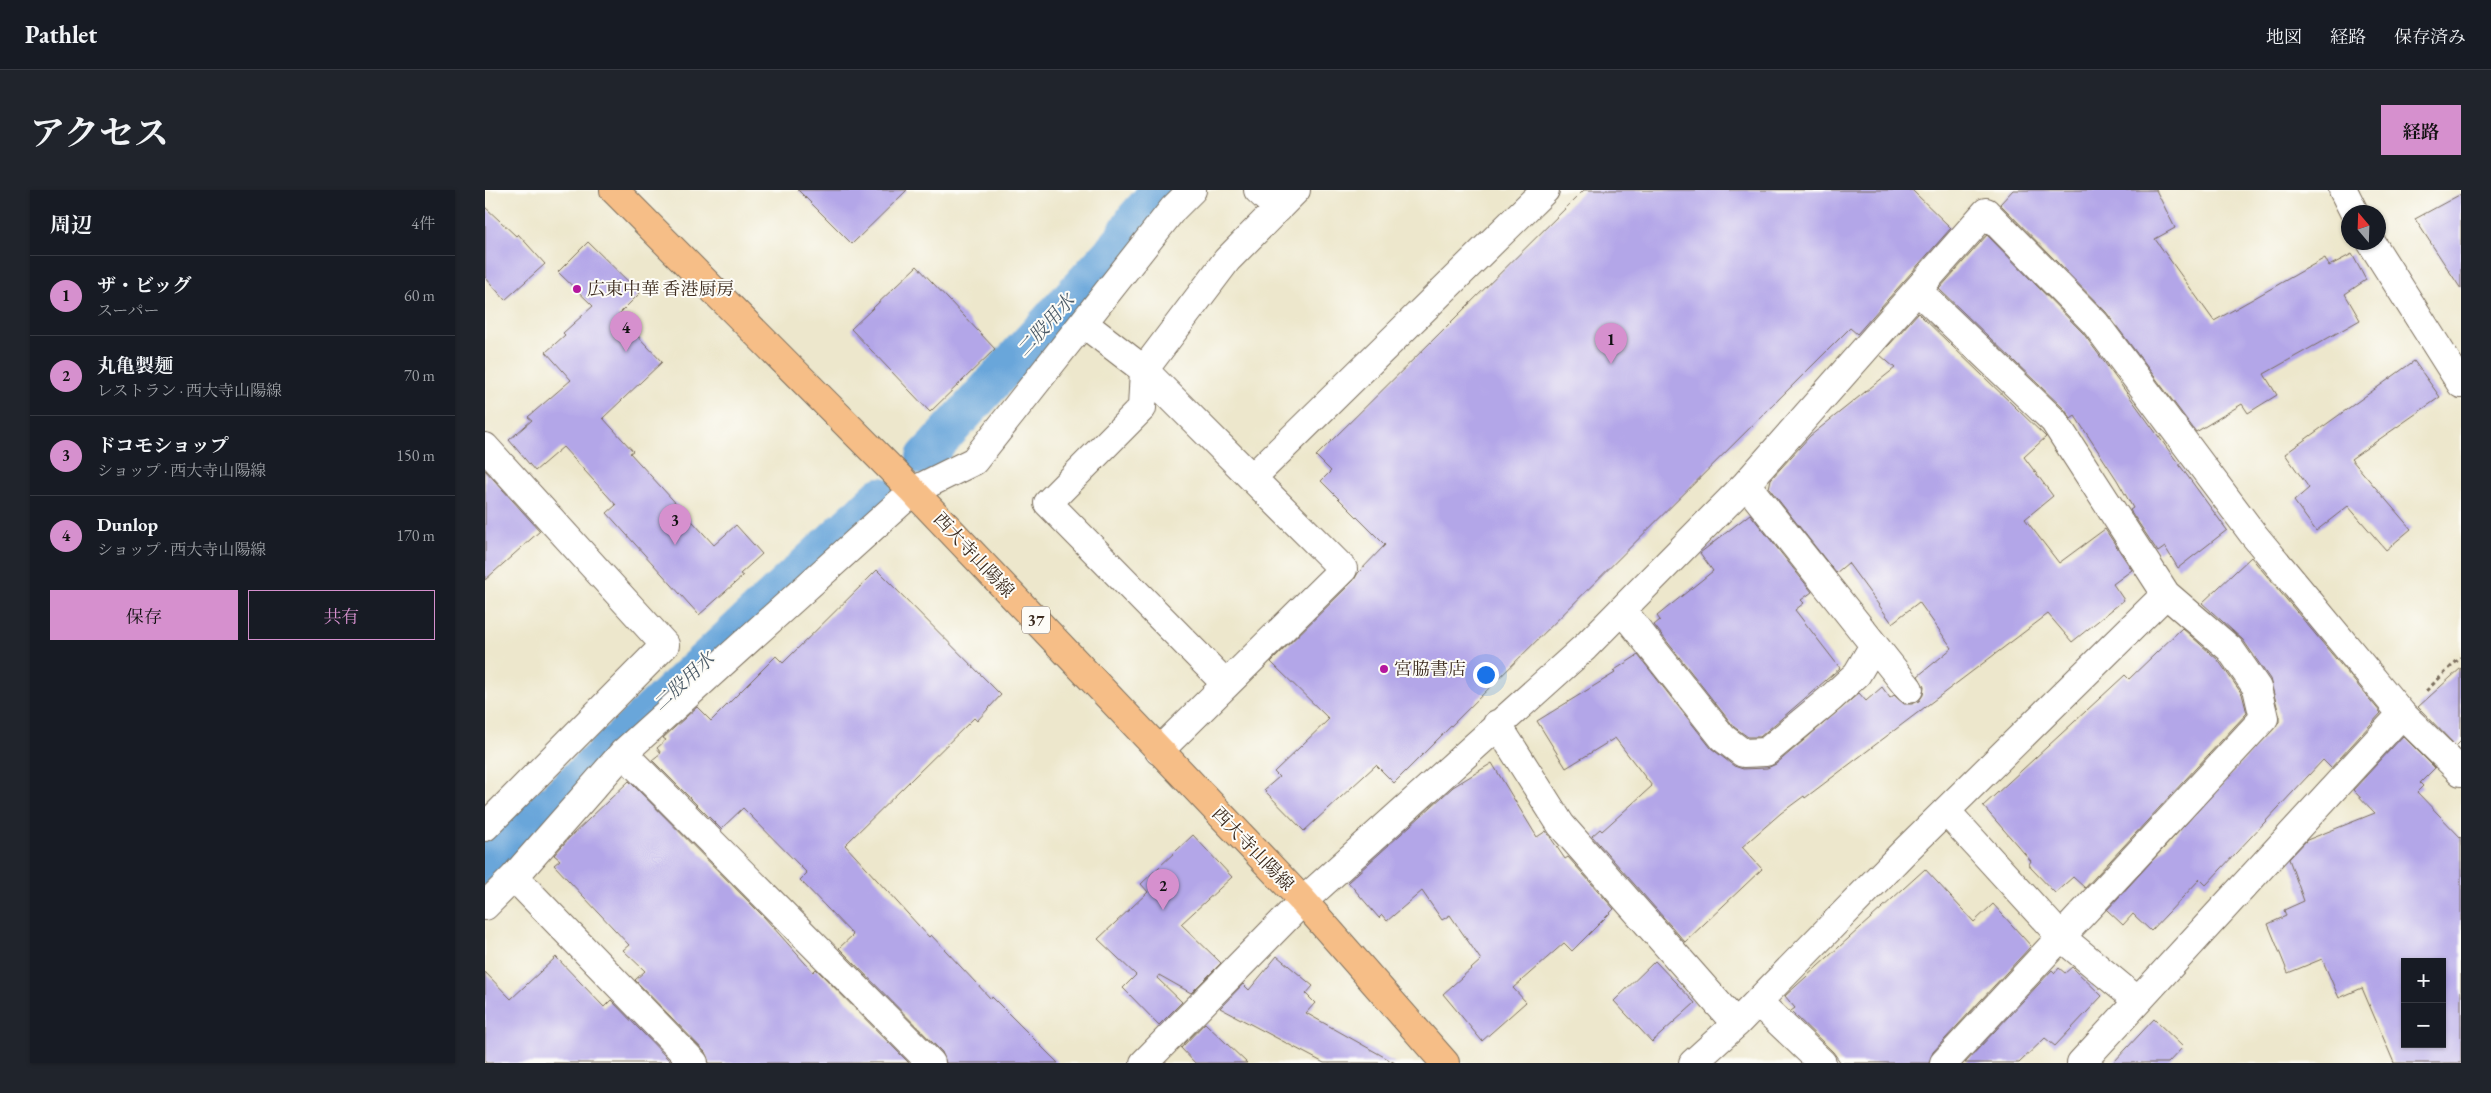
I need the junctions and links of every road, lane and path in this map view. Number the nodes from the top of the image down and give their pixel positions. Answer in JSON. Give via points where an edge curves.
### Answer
{"nodes":[{"id":1,"x":614,"y":190,"type":"edge"},
{"id":2,"x":1192,"y":190,"type":"edge"},
{"id":3,"x":1258,"y":190,"type":"edge"},
{"id":4,"x":1545,"y":190,"type":"edge"},
{"id":5,"x":2343,"y":190,"type":"edge"},
{"id":6,"x":1287,"y":199,"type":"edge"},
{"id":7,"x":2350,"y":205,"type":"edge"},
{"id":8,"x":2376,"y":250,"type":"edge"},
{"id":9,"x":1918,"y":291,"type":"junction"},
{"id":10,"x":1083,"y":323,"type":"junction"},
{"id":11,"x":1144,"y":370,"type":"junction"},
{"id":12,"x":2461,"y":384,"type":"edge"},
{"id":13,"x":485,"y":447,"type":"edge"},
{"id":14,"x":1252,"y":478,"type":"junction"},
{"id":15,"x":1747,"y":484,"type":"junction"},
{"id":16,"x":913,"y":491,"type":"junction"},
{"id":17,"x":2167,"y":594,"type":"junction"},
{"id":18,"x":1622,"y":610,"type":"junction"},
{"id":19,"x":1874,"y":644,"type":"junction"},
{"id":20,"x":2461,"y":656,"type":"edge"},
{"id":21,"x":1226,"y":684,"type":"junction"},
{"id":22,"x":1909,"y":689,"type":"dead end"},
{"id":23,"x":2402,"y":714,"type":"junction"},
{"id":24,"x":1497,"y":724,"type":"junction"},
{"id":25,"x":1159,"y":751,"type":"junction"},
{"id":26,"x":623,"y":753,"type":"junction"},
{"id":27,"x":2461,"y":772,"type":"edge"},
{"id":28,"x":1946,"y":810,"type":"junction"},
{"id":29,"x":485,"y":827,"type":"edge"},
{"id":30,"x":514,"y":877,"type":"junction"},
{"id":31,"x":1303,"y":901,"type":"junction"},
{"id":32,"x":485,"y":906,"type":"edge"},
{"id":33,"x":2062,"y":938,"type":"junction"},
{"id":34,"x":2138,"y":1001,"type":"junction"},
{"id":35,"x":1758,"y":1002,"type":"junction"},
{"id":36,"x":1736,"y":1024,"type":"junction"},
{"id":37,"x":694,"y":1063,"type":"edge"},
{"id":38,"x":931,"y":1063,"type":"edge"},
{"id":39,"x":1144,"y":1063,"type":"edge"},
{"id":40,"x":1445,"y":1063,"type":"edge"},
{"id":41,"x":1693,"y":1063,"type":"edge"},
{"id":42,"x":1822,"y":1063,"type":"edge"},
{"id":43,"x":1944,"y":1063,"type":"edge"},
{"id":44,"x":2081,"y":1063,"type":"edge"}],
"edges":[{"from":1,"to":16,"type":"main road","name":"西大寺山陽線","number":"37"},
{"from":2,"to":10,"type":"street","via":[[1173,209]]},
{"from":3,"to":6,"type":"street"},
{"from":4,"to":14,"type":"street"},
{"from":5,"to":7,"type":"street"},
{"from":6,"to":11,"type":"street","via":[[1227,260]]},
{"from":8,"to":12,"type":"street"},
{"from":9,"to":15,"type":"street"},
{"from":9,"to":17,"type":"street","via":[[2054,421]]},
{"from":9,"to":23,"type":"street","via":[[1986,212],[2095,323],[2253,534]]},
{"from":10,"to":11,"type":"street"},
{"from":10,"to":16,"type":"street","via":[[973,461]]},
{"from":11,"to":14,"type":"street"},
{"from":11,"to":21,"type":"street","via":[[1142,408],[1048,503]]},
{"from":13,"to":29,"type":"street","via":[[665,645]]},
{"from":14,"to":21,"type":"street","via":[[1343,569]]},
{"from":15,"to":18,"type":"street"},
{"from":15,"to":19,"type":"street"},
{"from":16,"to":25,"type":"main road","name":"西大寺山陽線","number":"37"},
{"from":16,"to":26,"type":"street"},
{"from":17,"to":28,"type":"street"},
{"from":17,"to":33,"type":"street","via":[[2230,649],[2257,688],[2264,718]]},
{"from":18,"to":19,"type":"street","via":[[1723,738],[1743,753],[1766,752],[1831,698],[1857,674]]},
{"from":18,"to":24,"type":"street"},
{"from":19,"to":22,"type":"street"},
{"from":20,"to":23,"type":"path"},
{"from":21,"to":25,"type":"street"},
{"from":23,"to":27,"type":"street"},
{"from":23,"to":34,"type":"street"},
{"from":24,"to":31,"type":"street"},
{"from":24,"to":36,"type":"street","via":[[1561,825]]},
{"from":25,"to":31,"type":"main road","name":"西大寺山陽線","number":"37"},
{"from":26,"to":30,"type":"street"},
{"from":26,"to":38,"type":"street"},
{"from":28,"to":33,"type":"street"},
{"from":28,"to":35,"type":"street"},
{"from":30,"to":32,"type":"street"},
{"from":30,"to":37,"type":"street"},
{"from":31,"to":39,"type":"street"},
{"from":31,"to":40,"type":"main road","name":"西大寺山陽線","number":"37"},
{"from":33,"to":34,"type":"street"},
{"from":33,"to":43,"type":"street"},
{"from":34,"to":44,"type":"street"},
{"from":35,"to":36,"type":"street"},
{"from":35,"to":42,"type":"street"},
{"from":36,"to":41,"type":"street"}]}
